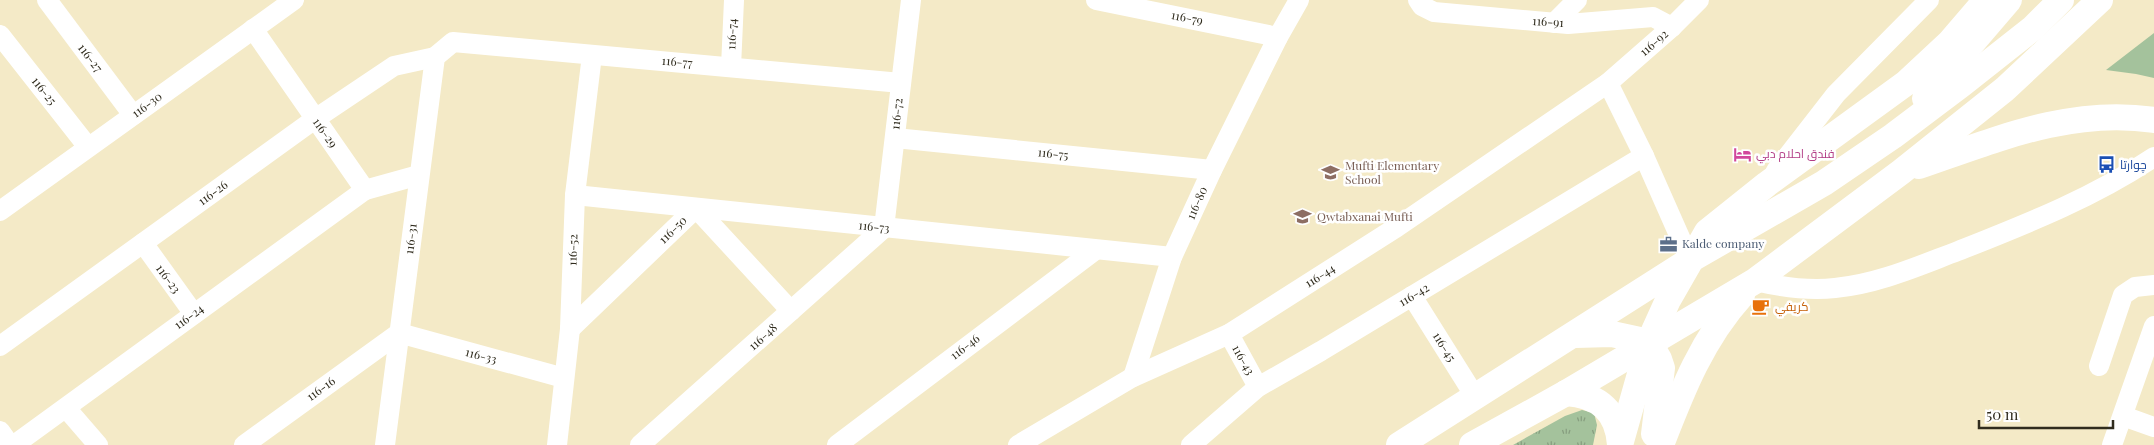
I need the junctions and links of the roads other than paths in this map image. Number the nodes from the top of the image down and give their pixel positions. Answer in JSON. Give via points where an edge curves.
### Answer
{"nodes":[{"id":1,"x":47,"y":0,"type":"edge"},
{"id":2,"x":294,"y":0,"type":"edge"},
{"id":3,"x":734,"y":0,"type":"edge"},
{"id":4,"x":911,"y":0,"type":"edge"},
{"id":5,"x":1096,"y":0,"type":"edge"},
{"id":6,"x":1299,"y":0,"type":"edge"},
{"id":7,"x":1577,"y":0,"type":"edge"},
{"id":8,"x":1698,"y":0,"type":"edge"},
{"id":9,"x":1929,"y":0,"type":"edge"},
{"id":10,"x":1986,"y":0,"type":"edge"},
{"id":11,"x":2009,"y":0,"type":"edge"},
{"id":12,"x":2061,"y":0,"type":"edge"},
{"id":13,"x":2100,"y":0,"type":"edge"},
{"id":14,"x":1420,"y":3,"type":"edge"},
{"id":15,"x":1554,"y":24,"type":"junction"},
{"id":16,"x":1672,"y":27,"type":"junction"},
{"id":17,"x":253,"y":29,"type":"junction"},
{"id":18,"x":0,"y":35,"type":"edge"},
{"id":19,"x":1278,"y":36,"type":"junction"},
{"id":20,"x":592,"y":55,"type":"junction"},
{"id":21,"x":435,"y":57,"type":"junction"},
{"id":22,"x":731,"y":67,"type":"junction"},
{"id":23,"x":901,"y":83,"type":"junction"},
{"id":24,"x":1608,"y":83,"type":"junction"},
{"id":25,"x":133,"y":115,"type":"junction"},
{"id":26,"x":315,"y":119,"type":"junction"},
{"id":27,"x":2154,"y":120,"type":"edge"},
{"id":28,"x":1893,"y":136,"type":"junction"},
{"id":29,"x":895,"y":138,"type":"junction"},
{"id":30,"x":88,"y":147,"type":"junction"},
{"id":31,"x":1644,"y":156,"type":"junction"},
{"id":32,"x":2154,"y":157,"type":"edge"},
{"id":33,"x":1212,"y":170,"type":"junction"},
{"id":34,"x":1901,"y":172,"type":"junction"},
{"id":35,"x":420,"y":175,"type":"junction"},
{"id":36,"x":1767,"y":184,"type":"junction"},
{"id":37,"x":365,"y":190,"type":"junction"},
{"id":38,"x":575,"y":195,"type":"junction"},
{"id":39,"x":696,"y":208,"type":"junction"},
{"id":40,"x":0,"y":211,"type":"edge"},
{"id":41,"x":884,"y":228,"type":"junction"},
{"id":42,"x":143,"y":243,"type":"junction"},
{"id":43,"x":1094,"y":251,"type":"junction"},
{"id":44,"x":1172,"y":258,"type":"junction"},
{"id":45,"x":1690,"y":260,"type":"junction"},
{"id":46,"x":1755,"y":281,"type":"junction"},
{"id":47,"x":2154,"y":285,"type":"edge"},
{"id":48,"x":1412,"y":296,"type":"junction"},
{"id":49,"x":791,"y":312,"type":"junction"},
{"id":50,"x":194,"y":314,"type":"junction"},
{"id":51,"x":2154,"y":326,"type":"edge"},
{"id":52,"x":570,"y":329,"type":"junction"},
{"id":53,"x":399,"y":332,"type":"junction"},
{"id":54,"x":1229,"y":334,"type":"junction"},
{"id":55,"x":1575,"y":335,"type":"junction"},
{"id":56,"x":1649,"y":342,"type":"junction"},
{"id":57,"x":0,"y":346,"type":"edge"},
{"id":58,"x":2099,"y":366,"type":"dead end"},
{"id":59,"x":1133,"y":377,"type":"junction"},
{"id":60,"x":564,"y":378,"type":"junction"},
{"id":61,"x":1258,"y":387,"type":"junction"},
{"id":62,"x":1566,"y":393,"type":"junction"},
{"id":63,"x":1476,"y":398,"type":"junction"},
{"id":64,"x":66,"y":408,"type":"junction"},
{"id":65,"x":2123,"y":416,"type":"junction"},
{"id":66,"x":2154,"y":427,"type":"edge"},
{"id":67,"x":0,"y":431,"type":"edge"},
{"id":68,"x":12,"y":445,"type":"edge"},
{"id":69,"x":98,"y":445,"type":"edge"},
{"id":70,"x":244,"y":445,"type":"edge"},
{"id":71,"x":385,"y":445,"type":"edge"},
{"id":72,"x":557,"y":445,"type":"edge"},
{"id":73,"x":640,"y":445,"type":"edge"},
{"id":74,"x":837,"y":445,"type":"edge"},
{"id":75,"x":1018,"y":445,"type":"edge"},
{"id":76,"x":1192,"y":445,"type":"edge"},
{"id":77,"x":1399,"y":445,"type":"edge"},
{"id":78,"x":1472,"y":445,"type":"edge"},
{"id":79,"x":1620,"y":445,"type":"edge"},
{"id":80,"x":1652,"y":445,"type":"edge"},
{"id":81,"x":1661,"y":445,"type":"edge"},
{"id":82,"x":2112,"y":445,"type":"edge"}],
"edges":[{"from":1,"to":25,"type":"street","name":"116-27"},
{"from":2,"to":17,"type":"street","name":"116-30"},
{"from":3,"to":22,"type":"street","name":"116-74"},
{"from":4,"to":23,"type":"street","name":"116-72"},
{"from":5,"to":19,"type":"street","name":"116-79"},
{"from":6,"to":19,"type":"street","name":"116-80"},
{"from":7,"to":15,"type":"street"},
{"from":8,"to":16,"type":"street","name":"116-92"},
{"from":9,"to":36,"type":"street","via":[[1836,94]]},
{"from":10,"to":36,"type":"main road","via":[[1950,42],[1906,83]]},
{"from":11,"to":28,"type":"main road"},
{"from":12,"to":28,"type":"main road","via":[[2033,28]]},
{"from":13,"to":34,"type":"main road","via":[[2005,89]]},
{"from":14,"to":15,"type":"street","name":"116-91","via":[[1434,12]]},
{"from":15,"to":16,"type":"street","name":"116-91","via":[[1653,17]]},
{"from":16,"to":24,"type":"street","name":"116-92"},
{"from":17,"to":25,"type":"street","name":"116-30"},
{"from":17,"to":26,"type":"street","name":"116-29"},
{"from":18,"to":30,"type":"street","name":"116-25"},
{"from":19,"to":33,"type":"street","name":"116-80"},
{"from":20,"to":21,"type":"street","name":"116-77","via":[[453,42]]},
{"from":20,"to":22,"type":"street","name":"116-77"},
{"from":20,"to":38,"type":"street","name":"116-52"},
{"from":21,"to":26,"type":"street","name":"116-26","via":[[394,66]]},
{"from":21,"to":35,"type":"street","name":"116-31"},
{"from":22,"to":23,"type":"street","name":"116-77"},
{"from":23,"to":29,"type":"street","name":"116-72"},
{"from":24,"to":31,"type":"street"},
{"from":24,"to":54,"type":"street","name":"116-44","via":[[1397,227]]},
{"from":25,"to":30,"type":"street","name":"116-30"},
{"from":26,"to":37,"type":"street","name":"116-29"},
{"from":26,"to":42,"type":"street","name":"116-26"},
{"from":27,"to":34,"type":"main road","via":[[2127,116],[2068,121],[2026,130]]},
{"from":28,"to":45,"type":"main road","via":[[1824,183]]},
{"from":29,"to":33,"type":"street","name":"116-75"},
{"from":29,"to":41,"type":"street","name":"116-72"},
{"from":30,"to":40,"type":"street","name":"116-30"},
{"from":31,"to":45,"type":"street"},
{"from":31,"to":48,"type":"street","name":"116-42"},
{"from":32,"to":46,"type":"street","via":[[2067,207],[1889,277],[1833,289],[1794,288]]},
{"from":33,"to":44,"type":"street","name":"116-80"},
{"from":34,"to":46,"type":"main road"},
{"from":35,"to":37,"type":"street"},
{"from":35,"to":53,"type":"street","name":"116-31"},
{"from":36,"to":45,"type":"main road","via":[[1707,232]]},
{"from":37,"to":50,"type":"street","name":"116-24"},
{"from":38,"to":39,"type":"street","name":"116-73"},
{"from":38,"to":52,"type":"street","name":"116-52"},
{"from":39,"to":41,"type":"street","name":"116-73"},
{"from":39,"to":49,"type":"street","name":"116-50"},
{"from":39,"to":52,"type":"street","name":"116-50"},
{"from":41,"to":43,"type":"street","name":"116-73"},
{"from":41,"to":49,"type":"street","name":"116-48"},
{"from":42,"to":50,"type":"street","name":"116-23"},
{"from":42,"to":57,"type":"street","name":"116-26"},
{"from":43,"to":44,"type":"street","name":"116-73"},
{"from":43,"to":74,"type":"street","name":"116-46"},
{"from":44,"to":59,"type":"street","name":"116-80"},
{"from":45,"to":55,"type":"main road"},
{"from":45,"to":56,"type":"main road"},
{"from":46,"to":56,"type":"main road"},
{"from":46,"to":81,"type":"main road","via":[[1712,332],[1682,390]]},
{"from":47,"to":58,"type":"street","via":[[2135,287],[2123,295]]},
{"from":48,"to":61,"type":"street","name":"116-42"},
{"from":48,"to":63,"type":"street","name":"116-45"},
{"from":49,"to":73,"type":"street","name":"116-48"},
{"from":50,"to":64,"type":"street","name":"116-24"},
{"from":51,"to":65,"type":"street"},
{"from":52,"to":60,"type":"street","name":"116-52"},
{"from":53,"to":60,"type":"street","name":"116-33"},
{"from":53,"to":70,"type":"street","name":"116-16"},
{"from":53,"to":71,"type":"street","name":"116-31"},
{"from":54,"to":59,"type":"street","name":"116-44"},
{"from":54,"to":61,"type":"street","name":"116-43"},
{"from":55,"to":56,"type":"main road","via":[[1612,334]]},
{"from":55,"to":63,"type":"main road"},
{"from":56,"to":62,"type":"main road"},
{"from":56,"to":79,"type":"main road"},
{"from":56,"to":80,"type":"main road","via":[[1662,368]]},
{"from":59,"to":75,"type":"street","name":"116-44"},
{"from":60,"to":72,"type":"street","name":"116-52"},
{"from":61,"to":76,"type":"street","name":"116-42"},
{"from":62,"to":78,"type":"main road"},
{"from":62,"to":79,"type":"main road","via":[[1590,397],[1600,403],[1615,422]]},
{"from":63,"to":77,"type":"main road"},
{"from":64,"to":68,"type":"street","name":"116-24"},
{"from":64,"to":69,"type":"street"},
{"from":65,"to":66,"type":"street"},
{"from":65,"to":82,"type":"street"},
{"from":67,"to":68,"type":"street"}]}
